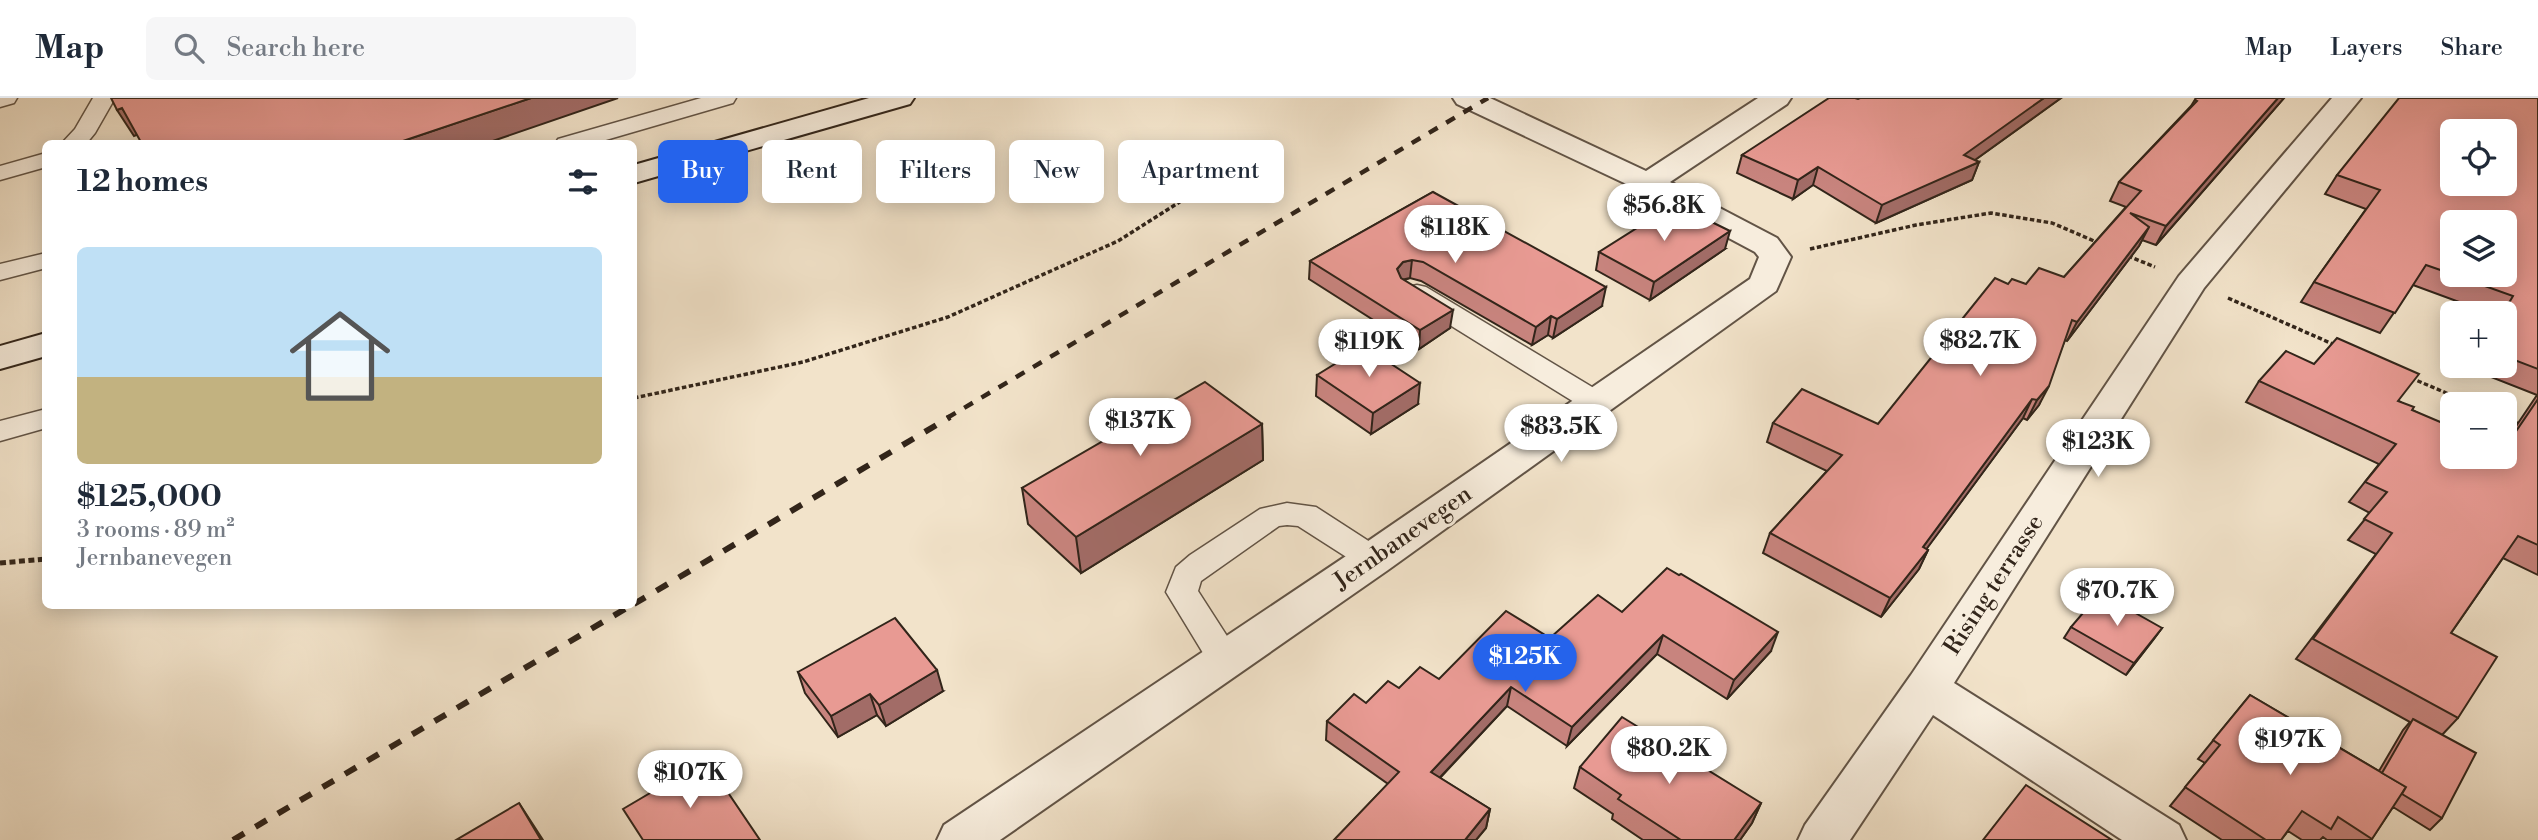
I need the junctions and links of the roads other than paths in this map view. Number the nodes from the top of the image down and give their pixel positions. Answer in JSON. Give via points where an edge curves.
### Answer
{"nodes":[{"id":1,"x":6,"y":98,"type":"edge"},
{"id":2,"x":104,"y":98,"type":"edge"},
{"id":3,"x":725,"y":98,"type":"edge"},
{"id":4,"x":900,"y":98,"type":"edge"},
{"id":5,"x":1467,"y":98,"type":"edge"},
{"id":6,"x":1777,"y":98,"type":"edge"},
{"id":7,"x":2347,"y":98,"type":"edge"},
{"id":8,"x":0,"y":100,"type":"edge"},
{"id":9,"x":76,"y":140,"type":"edge"},
{"id":10,"x":580,"y":140,"type":"edge"},
{"id":11,"x":42,"y":161,"type":"edge"},
{"id":12,"x":0,"y":173,"type":"edge"},
{"id":13,"x":637,"y":173,"type":"edge"},
{"id":14,"x":1648,"y":183,"type":"junction"},
{"id":15,"x":42,"y":261,"type":"edge"},
{"id":16,"x":0,"y":272,"type":"edge"},
{"id":17,"x":1411,"y":289,"type":"edge"},
{"id":18,"x":42,"y":345,"type":"edge"},
{"id":19,"x":0,"y":358,"type":"edge"},
{"id":20,"x":1597,"y":403,"type":"junction"},
{"id":21,"x":42,"y":419,"type":"edge"},
{"id":22,"x":0,"y":431,"type":"edge"},
{"id":23,"x":1373,"y":559,"type":"junction"},
{"id":24,"x":1226,"y":661,"type":"junction"},
{"id":25,"x":1927,"y":688,"type":"junction"},
{"id":26,"x":961,"y":840,"type":"edge"},
{"id":27,"x":1822,"y":840,"type":"edge"},
{"id":28,"x":2162,"y":840,"type":"edge"}],
"edges":[{"from":1,"to":8,"type":"lane"},
{"from":2,"to":9,"type":"lane"},
{"from":3,"to":10,"type":"lane"},
{"from":4,"to":13,"type":"street"},
{"from":5,"to":14,"type":"street"},
{"from":6,"to":14,"type":"street"},
{"from":7,"to":25,"type":"street","name":"Rising terrasse","via":[[2191,282]]},
{"from":11,"to":12,"type":"lane"},
{"from":14,"to":20,"type":"street","name":"Jernbanevegen","via":[[1744,232],[1766,245],[1775,257],[1765,284]]},
{"from":15,"to":16,"type":"lane"},
{"from":17,"to":20,"type":"lane"},
{"from":18,"to":19,"type":"street"},
{"from":20,"to":23,"type":"street","name":"Jernbanevegen"},
{"from":21,"to":22,"type":"lane"},
{"from":23,"to":24,"type":"street","name":"Jernbanevegen"},
{"from":23,"to":24,"type":"lane","via":[[1305,515],[1287,514],[1271,517],[1201,563],[1187,575],[1182,592]]},
{"from":24,"to":26,"type":"street","name":"Jernbanevegen"},
{"from":25,"to":27,"type":"street","name":"Rising terrasse"},
{"from":25,"to":28,"type":"street"}]}
